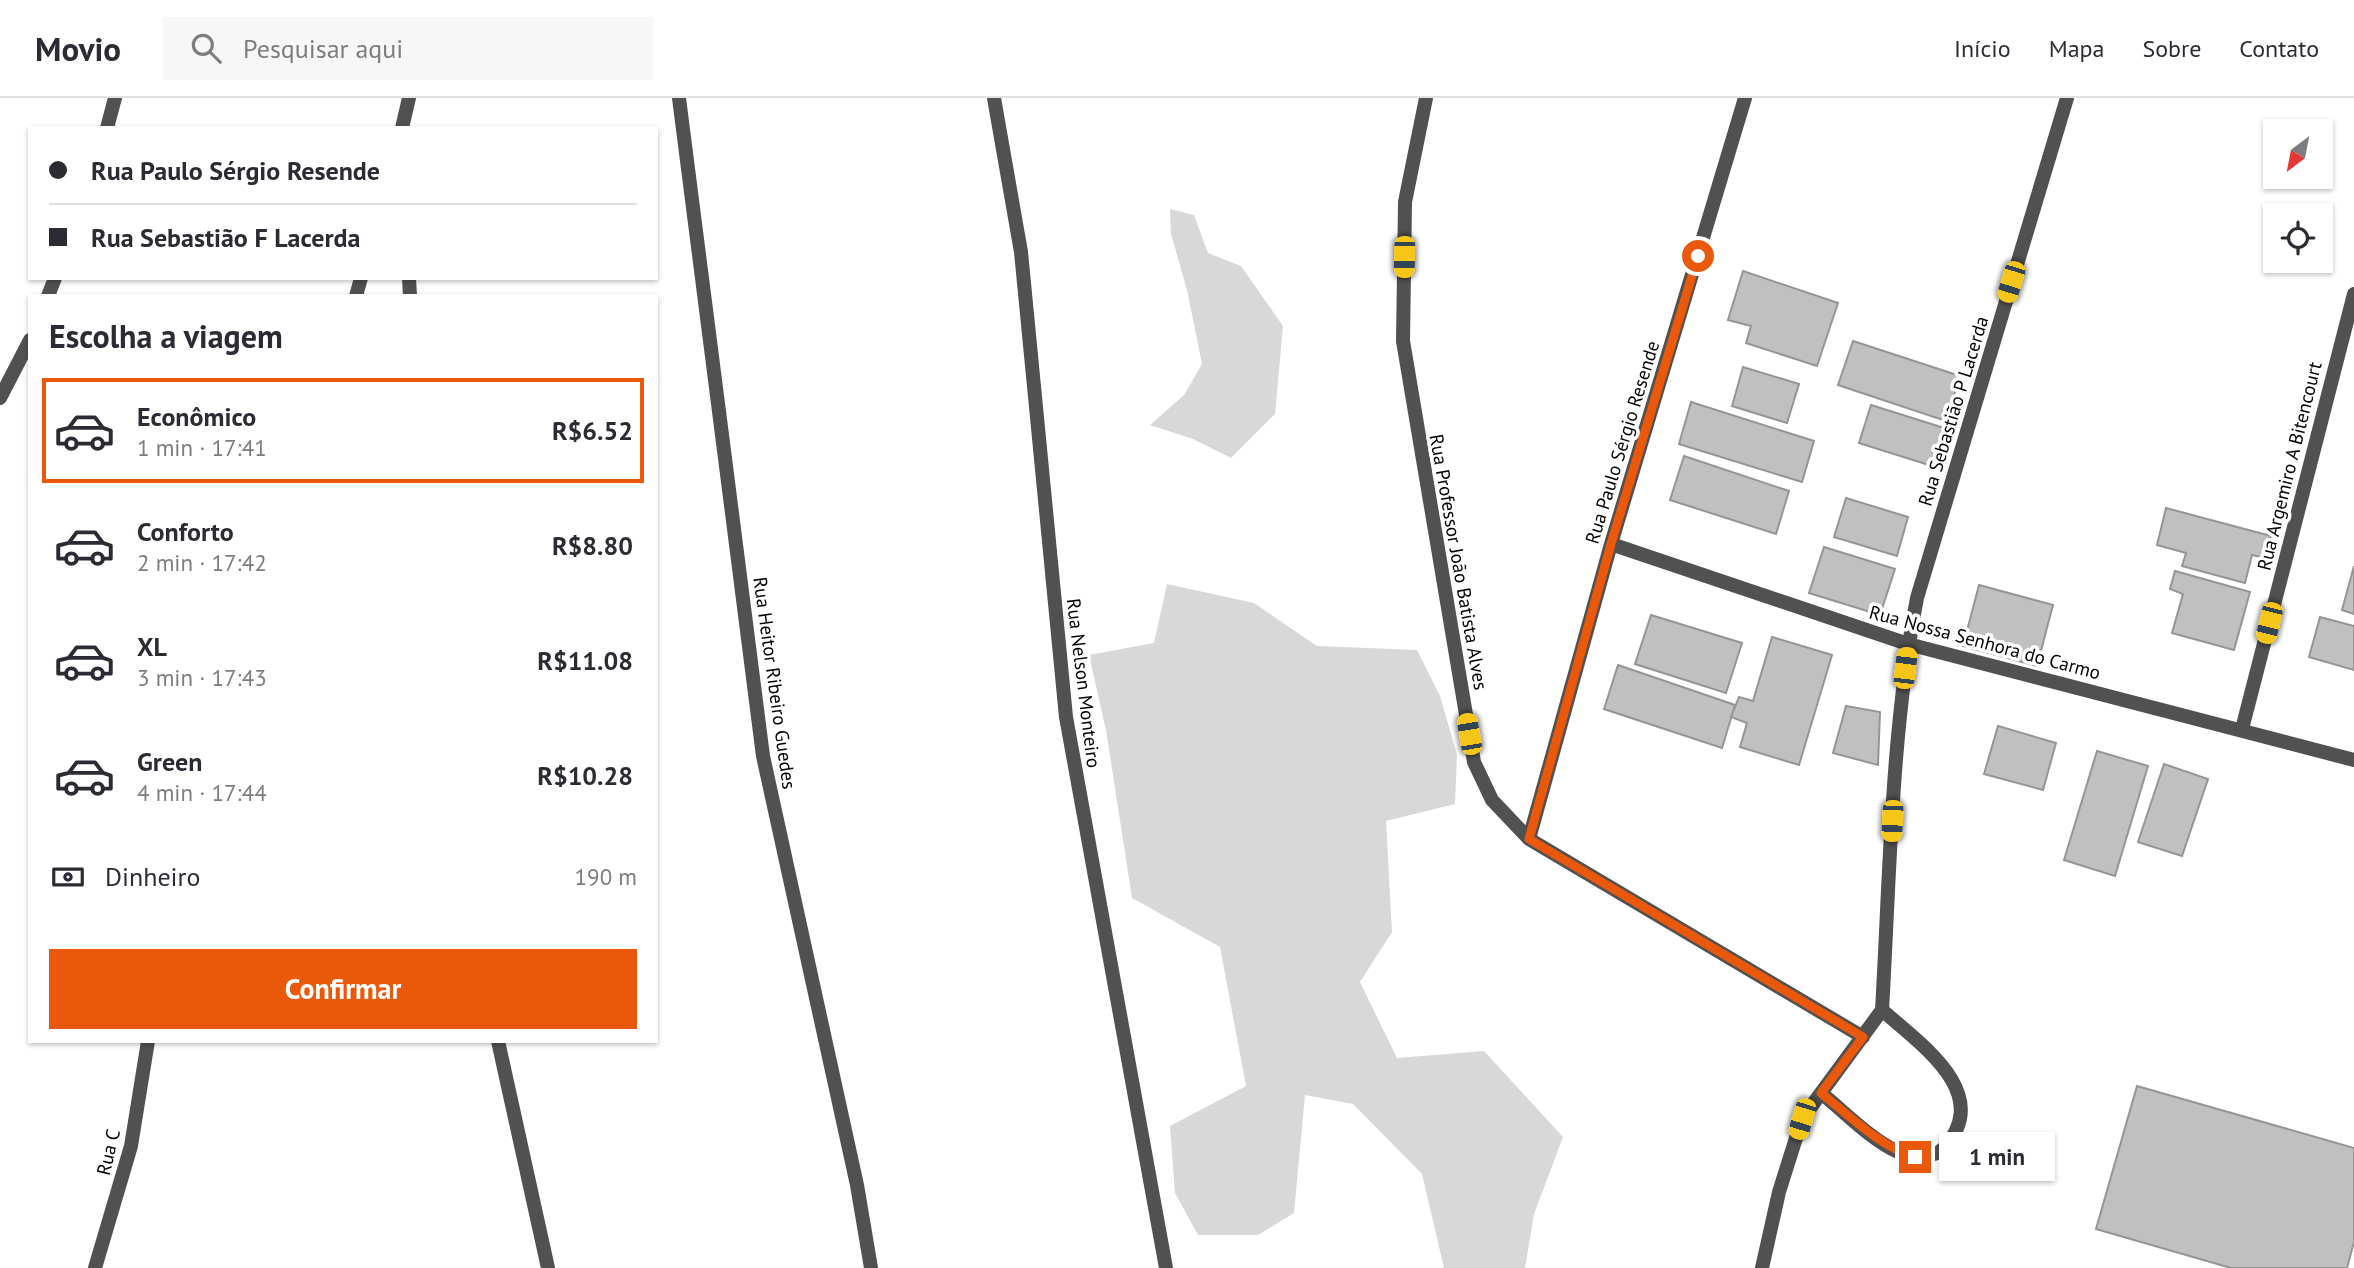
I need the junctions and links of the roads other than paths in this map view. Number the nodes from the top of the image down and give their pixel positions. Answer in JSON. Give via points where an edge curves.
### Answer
{"nodes":[{"id":1,"x":115,"y":98,"type":"edge"},
{"id":2,"x":409,"y":98,"type":"edge"},
{"id":3,"x":679,"y":98,"type":"edge"},
{"id":4,"x":995,"y":98,"type":"edge"},
{"id":5,"x":1426,"y":98,"type":"edge"},
{"id":6,"x":1745,"y":98,"type":"edge"},
{"id":7,"x":2067,"y":98,"type":"edge"},
{"id":8,"x":108,"y":126,"type":"edge"},
{"id":9,"x":402,"y":126,"type":"edge"},
{"id":10,"x":2353,"y":302,"type":"edge"},
{"id":11,"x":28,"y":344,"type":"edge"},
{"id":12,"x":0,"y":398,"type":"edge"},
{"id":13,"x":1611,"y":544,"type":"junction"},
{"id":14,"x":1908,"y":644,"type":"junction"},
{"id":15,"x":2242,"y":729,"type":"junction"},
{"id":16,"x":2354,"y":760,"type":"edge"},
{"id":17,"x":1529,"y":839,"type":"junction"},
{"id":18,"x":1882,"y":1010,"type":"junction"},
{"id":19,"x":1863,"y":1037,"type":"junction"},
{"id":20,"x":148,"y":1043,"type":"edge"},
{"id":21,"x":498,"y":1043,"type":"edge"},
{"id":22,"x":1821,"y":1093,"type":"junction"},
{"id":23,"x":95,"y":1268,"type":"edge"},
{"id":24,"x":548,"y":1268,"type":"edge"},
{"id":25,"x":871,"y":1268,"type":"edge"},
{"id":26,"x":1166,"y":1268,"type":"edge"},
{"id":27,"x":1762,"y":1268,"type":"edge"}],
"edges":[{"from":1,"to":8,"type":"street"},
{"from":2,"to":9,"type":"street"},
{"from":3,"to":25,"type":"street","name":"Rua Heitor Ribeiro Guedes","via":[[763,755],[855,1171]]},
{"from":4,"to":26,"type":"street","name":"Rua Nelson Monteiro","via":[[1021,252],[1066,717]]},
{"from":5,"to":17,"type":"street","name":"Rua Professor João Batista Alves","via":[[1405,202],[1403,341],[1474,762],[1492,800]]},
{"from":6,"to":13,"type":"street","name":"Rua Paulo Sérgio Resende"},
{"from":7,"to":14,"type":"street","name":"Rua Sebastião P Lacerda","via":[[1917,598]]},
{"from":10,"to":15,"type":"street","name":"Rua Argemiro A Bitencourt"},
{"from":11,"to":12,"type":"street"},
{"from":13,"to":14,"type":"street","name":"Rua Nossa Senhora do Carmo"},
{"from":13,"to":17,"type":"street","name":"Rua Paulo Sérgio Resende"},
{"from":14,"to":15,"type":"street","name":"Rua Nossa Senhora do Carmo"},
{"from":14,"to":18,"type":"street","name":"Rua Sebastião P Lacerda","via":[[1897,740]]},
{"from":15,"to":16,"type":"street","name":"Rua Nossa Senhora do Carmo"},
{"from":17,"to":19,"type":"street","name":"Rua Professor João Batista Alves"},
{"from":18,"to":19,"type":"street"},
{"from":18,"to":22,"type":"street","via":[[1937,1059],[1955,1082],[1961,1112],[1952,1138],[1938,1154],[1915,1157],[1898,1152]]},
{"from":19,"to":22,"type":"street"},
{"from":20,"to":23,"type":"street","name":"Rua C","via":[[131,1146]]},
{"from":21,"to":24,"type":"street"},
{"from":22,"to":27,"type":"street","via":[[1802,1119]]}]}
